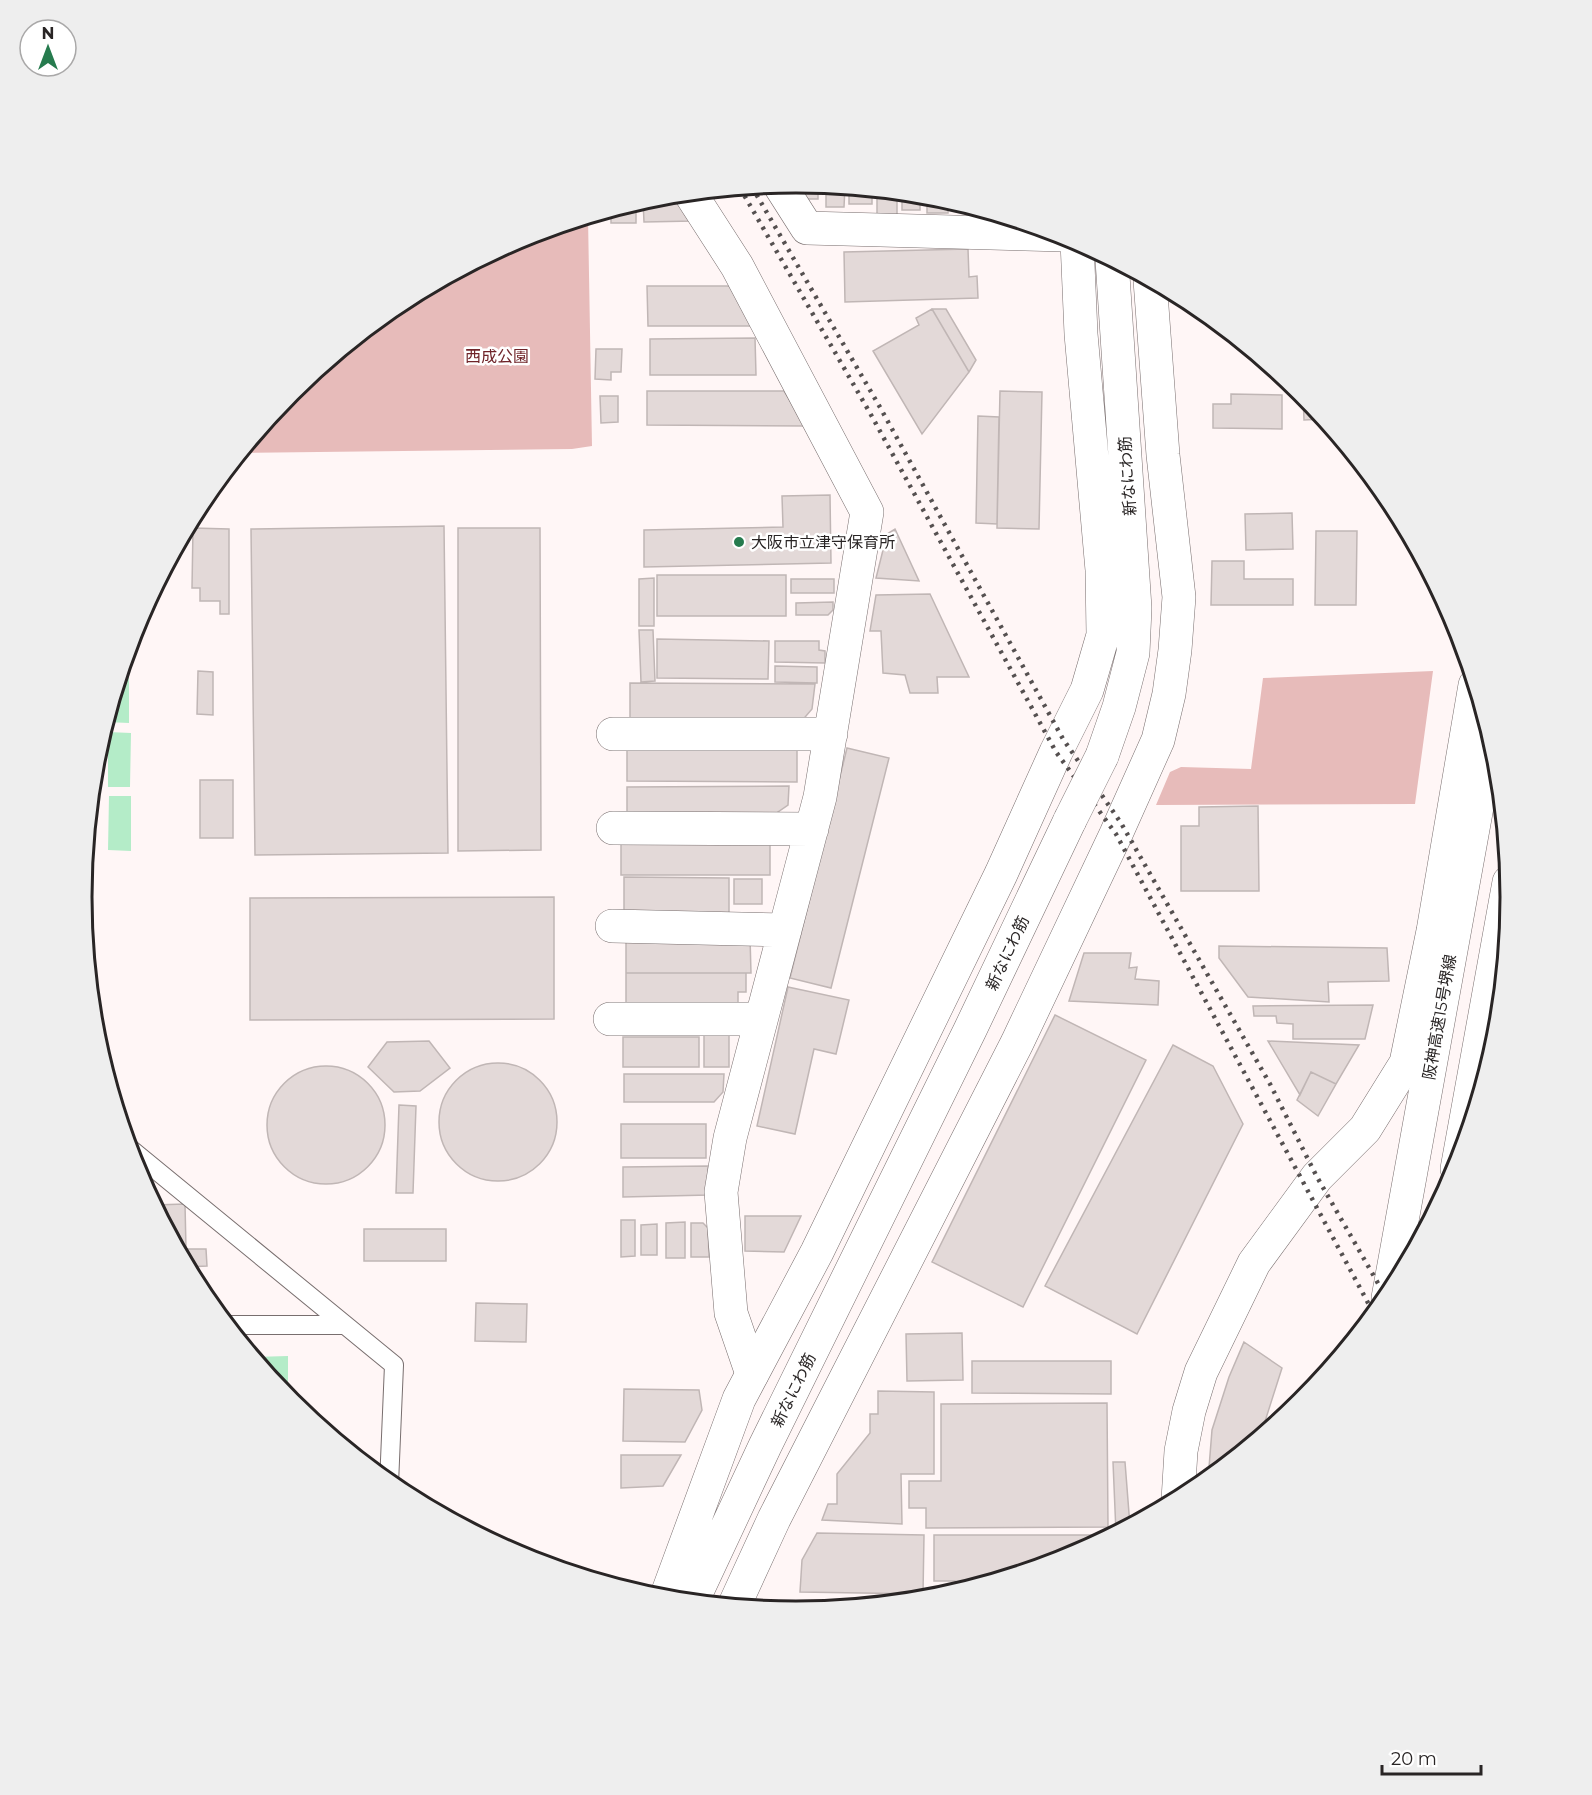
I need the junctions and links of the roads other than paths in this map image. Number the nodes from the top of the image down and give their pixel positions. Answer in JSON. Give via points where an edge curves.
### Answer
{"nodes":[{"id":1,"x":785,"y":193,"type":"edge"},
{"id":2,"x":695,"y":201,"type":"edge"},
{"id":3,"x":967,"y":219,"type":"edge"},
{"id":4,"x":1008,"y":226,"type":"edge"},
{"id":5,"x":1078,"y":252,"type":"edge"},
{"id":6,"x":1113,"y":268,"type":"edge"},
{"id":7,"x":1151,"y":289,"type":"edge"},
{"id":8,"x":1472,"y":702,"type":"edge"},
{"id":9,"x":614,"y":734,"type":"dead end"},
{"id":10,"x":831,"y":734,"type":"junction"},
{"id":11,"x":1486,"y":756,"type":"edge"},
{"id":12,"x":613,"y":828,"type":"dead end"},
{"id":13,"x":812,"y":829,"type":"junction"},
{"id":14,"x":612,"y":926,"type":"dead end"},
{"id":15,"x":785,"y":930,"type":"junction"},
{"id":16,"x":1499,"y":936,"type":"edge"},
{"id":17,"x":610,"y":1019,"type":"dead end"},
{"id":18,"x":761,"y":1019,"type":"junction"},
{"id":19,"x":1469,"y":1105,"type":"edge"},
{"id":20,"x":142,"y":1158,"type":"edge"},
{"id":21,"x":1393,"y":1271,"type":"edge"},
{"id":22,"x":236,"y":1325,"type":"edge"},
{"id":23,"x":345,"y":1325,"type":"junction"},
{"id":24,"x":752,"y":1374,"type":"junction"},
{"id":25,"x":390,"y":1472,"type":"edge"},
{"id":26,"x":1179,"y":1488,"type":"edge"},
{"id":27,"x":669,"y":1590,"type":"edge"},
{"id":28,"x":696,"y":1594,"type":"edge"},
{"id":29,"x":737,"y":1599,"type":"edge"}],
"edges":[{"from":1,"to":3,"type":"main road","via":[[807,228]]},
{"from":2,"to":10,"type":"main road","via":[[737,266],[867,512]]},
{"from":3,"to":4,"type":"main road"},
{"from":5,"to":24,"type":"main road","via":[[1102,570],[1103,635],[1087,690],[1001,874],[817,1252]]},
{"from":6,"to":28,"type":"main road","name":"新なにわ筋","bridge":true,"via":[[1135,608],[1133,653],[1119,706],[1102,756]]},
{"from":7,"to":29,"type":"main road","via":[[1179,597],[1169,694],[1158,740],[1022,1033],[774,1519]]},
{"from":8,"to":26,"type":"main road","via":[[1406,1063],[1365,1129],[1317,1177],[1254,1263],[1201,1372],[1181,1451]]},
{"from":9,"to":10,"type":"main road"},
{"from":10,"to":13,"type":"main road"},
{"from":11,"to":21,"type":"main road","name":"阪神高速15号堺線"},
{"from":12,"to":13,"type":"main road"},
{"from":13,"to":15,"type":"main road"},
{"from":14,"to":15,"type":"main road"},
{"from":15,"to":18,"type":"main road"},
{"from":16,"to":19,"type":"main road"},
{"from":17,"to":18,"type":"main road"},
{"from":18,"to":24,"type":"main road","via":[[730,1138],[721,1192],[731,1313]]},
{"from":20,"to":23,"type":"lane"},
{"from":22,"to":23,"type":"lane"},
{"from":23,"to":25,"type":"lane","via":[[394,1365]]},
{"from":24,"to":27,"type":"main road","via":[[739,1399]]}]}
